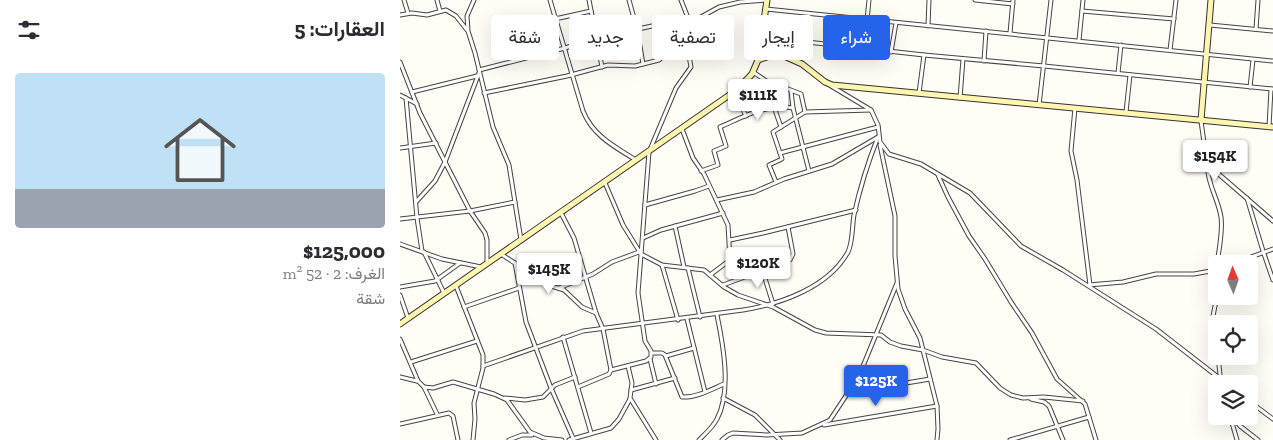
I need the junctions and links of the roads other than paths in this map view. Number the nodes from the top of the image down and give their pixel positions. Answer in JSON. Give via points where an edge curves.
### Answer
{"nodes":[{"id":1,"x":404,"y":0,"type":"edge"},
{"id":2,"x":437,"y":0,"type":"edge"},
{"id":3,"x":474,"y":0,"type":"edge"},
{"id":4,"x":550,"y":0,"type":"edge"},
{"id":5,"x":589,"y":0,"type":"edge"},
{"id":6,"x":629,"y":0,"type":"edge"},
{"id":7,"x":682,"y":0,"type":"edge"},
{"id":8,"x":767,"y":0,"type":"edge"},
{"id":9,"x":869,"y":0,"type":"edge"},
{"id":10,"x":929,"y":0,"type":"edge"},
{"id":11,"x":975,"y":0,"type":"edge"},
{"id":12,"x":1051,"y":0,"type":"edge"},
{"id":13,"x":1083,"y":0,"type":"edge"},
{"id":14,"x":1176,"y":0,"type":"edge"},
{"id":15,"x":1212,"y":0,"type":"edge"},
{"id":16,"x":1258,"y":0,"type":"edge"},
{"id":17,"x":1013,"y":2,"type":"edge"},
{"id":18,"x":766,"y":9,"type":"junction"},
{"id":19,"x":440,"y":11,"type":"junction"},
{"id":20,"x":591,"y":11,"type":"junction"},
{"id":21,"x":1082,"y":11,"type":"junction"},
{"id":22,"x":408,"y":13,"type":"junction"},
{"id":23,"x":554,"y":15,"type":"edge"},
{"id":24,"x":592,"y":15,"type":"edge"},
{"id":25,"x":633,"y":15,"type":"edge"},
{"id":26,"x":687,"y":15,"type":"edge"},
{"id":27,"x":706,"y":15,"type":"edge"},
{"id":28,"x":765,"y":15,"type":"edge"},
{"id":29,"x":823,"y":15,"type":"edge"},
{"id":30,"x":868,"y":15,"type":"edge"},
{"id":31,"x":400,"y":16,"type":"edge"},
{"id":32,"x":559,"y":18,"type":"edge"},
{"id":33,"x":1174,"y":19,"type":"junction"},
{"id":34,"x":890,"y":22,"type":"edge"},
{"id":35,"x":896,"y":23,"type":"junction"},
{"id":36,"x":1210,"y":25,"type":"junction"},
{"id":37,"x":928,"y":26,"type":"junction"},
{"id":38,"x":1256,"y":29,"type":"junction"},
{"id":39,"x":468,"y":31,"type":"junction"},
{"id":40,"x":559,"y":31,"type":"edge"},
{"id":41,"x":986,"y":31,"type":"junction"},
{"id":42,"x":1273,"y":31,"type":"edge"},
{"id":43,"x":1010,"y":33,"type":"junction"},
{"id":44,"x":1048,"y":38,"type":"junction"},
{"id":45,"x":1079,"y":40,"type":"junction"},
{"id":46,"x":813,"y":43,"type":"edge"},
{"id":47,"x":1121,"y":44,"type":"junction"},
{"id":48,"x":569,"y":47,"type":"edge"},
{"id":49,"x":565,"y":48,"type":"junction"},
{"id":50,"x":1170,"y":50,"type":"junction"},
{"id":51,"x":892,"y":52,"type":"junction"},
{"id":52,"x":642,"y":54,"type":"edge"},
{"id":53,"x":1207,"y":54,"type":"junction"},
{"id":54,"x":924,"y":56,"type":"junction"},
{"id":55,"x":963,"y":59,"type":"junction"},
{"id":56,"x":601,"y":60,"type":"edge"},
{"id":57,"x":655,"y":60,"type":"edge"},
{"id":58,"x":689,"y":60,"type":"edge"},
{"id":59,"x":758,"y":60,"type":"edge"},
{"id":60,"x":793,"y":60,"type":"edge"},
{"id":61,"x":1253,"y":60,"type":"junction"},
{"id":62,"x":984,"y":61,"type":"junction"},
{"id":63,"x":1273,"y":61,"type":"edge"},
{"id":64,"x":400,"y":62,"type":"edge"},
{"id":65,"x":644,"y":64,"type":"junction"},
{"id":66,"x":1044,"y":66,"type":"junction"},
{"id":67,"x":602,"y":67,"type":"junction"},
{"id":68,"x":753,"y":72,"type":"junction"},
{"id":69,"x":478,"y":73,"type":"junction"},
{"id":70,"x":1118,"y":73,"type":"junction"},
{"id":71,"x":572,"y":74,"type":"junction"},
{"id":72,"x":1130,"y":75,"type":"junction"},
{"id":73,"x":1204,"y":82,"type":"junction"},
{"id":74,"x":828,"y":84,"type":"junction"},
{"id":75,"x":770,"y":85,"type":"junction"},
{"id":76,"x":1250,"y":87,"type":"junction"},
{"id":77,"x":1272,"y":89,"type":"edge"},
{"id":78,"x":791,"y":91,"type":"junction"},
{"id":79,"x":412,"y":92,"type":"junction"},
{"id":80,"x":734,"y":92,"type":"junction"},
{"id":81,"x":484,"y":94,"type":"junction"},
{"id":82,"x":919,"y":94,"type":"junction"},
{"id":83,"x":400,"y":95,"type":"edge"},
{"id":84,"x":406,"y":98,"type":"junction"},
{"id":85,"x":960,"y":98,"type":"junction"},
{"id":86,"x":1039,"y":104,"type":"junction"},
{"id":87,"x":418,"y":105,"type":"junction"},
{"id":88,"x":775,"y":107,"type":"junction"},
{"id":89,"x":793,"y":108,"type":"junction"},
{"id":90,"x":1075,"y":108,"type":"junction"},
{"id":91,"x":871,"y":110,"type":"junction"},
{"id":92,"x":804,"y":112,"type":"junction"},
{"id":93,"x":1126,"y":112,"type":"junction"},
{"id":94,"x":746,"y":116,"type":"junction"},
{"id":95,"x":796,"y":116,"type":"junction"},
{"id":96,"x":1201,"y":120,"type":"junction"},
{"id":97,"x":781,"y":127,"type":"junction"},
{"id":98,"x":878,"y":127,"type":"junction"},
{"id":99,"x":1271,"y":127,"type":"edge"},
{"id":100,"x":682,"y":129,"type":"junction"},
{"id":101,"x":878,"y":137,"type":"junction"},
{"id":102,"x":880,"y":142,"type":"junction"},
{"id":103,"x":436,"y":143,"type":"junction"},
{"id":104,"x":411,"y":146,"type":"junction"},
{"id":105,"x":803,"y":146,"type":"junction"},
{"id":106,"x":400,"y":148,"type":"edge"},
{"id":107,"x":649,"y":152,"type":"junction"},
{"id":108,"x":780,"y":153,"type":"junction"},
{"id":109,"x":637,"y":160,"type":"junction"},
{"id":110,"x":446,"y":162,"type":"junction"},
{"id":111,"x":1207,"y":164,"type":"junction"},
{"id":112,"x":702,"y":171,"type":"junction"},
{"id":113,"x":809,"y":171,"type":"junction"},
{"id":114,"x":938,"y":175,"type":"junction"},
{"id":115,"x":776,"y":182,"type":"junction"},
{"id":116,"x":605,"y":183,"type":"junction"},
{"id":117,"x":709,"y":186,"type":"junction"},
{"id":118,"x":1247,"y":197,"type":"junction"},
{"id":119,"x":717,"y":200,"type":"junction"},
{"id":120,"x":515,"y":202,"type":"junction"},
{"id":121,"x":416,"y":203,"type":"junction"},
{"id":122,"x":645,"y":205,"type":"junction"},
{"id":123,"x":856,"y":210,"type":"junction"},
{"id":124,"x":470,"y":211,"type":"junction"},
{"id":125,"x":561,"y":213,"type":"junction"},
{"id":126,"x":724,"y":213,"type":"junction"},
{"id":127,"x":417,"y":218,"type":"junction"},
{"id":128,"x":400,"y":219,"type":"edge"},
{"id":129,"x":1273,"y":221,"type":"edge"},
{"id":130,"x":676,"y":226,"type":"junction"},
{"id":131,"x":788,"y":227,"type":"junction"},
{"id":132,"x":643,"y":238,"type":"junction"},
{"id":133,"x":730,"y":240,"type":"junction"},
{"id":134,"x":521,"y":241,"type":"junction"},
{"id":135,"x":400,"y":244,"type":"edge"},
{"id":136,"x":1273,"y":249,"type":"edge"},
{"id":137,"x":423,"y":251,"type":"junction"},
{"id":138,"x":1263,"y":251,"type":"junction"},
{"id":139,"x":640,"y":253,"type":"junction"},
{"id":140,"x":501,"y":254,"type":"junction"},
{"id":141,"x":1218,"y":255,"type":"edge"},
{"id":142,"x":1253,"y":255,"type":"edge"},
{"id":143,"x":730,"y":256,"type":"junction"},
{"id":144,"x":515,"y":262,"type":"junction"},
{"id":145,"x":460,"y":263,"type":"junction"},
{"id":146,"x":662,"y":265,"type":"junction"},
{"id":147,"x":485,"y":266,"type":"junction"},
{"id":148,"x":686,"y":268,"type":"junction"},
{"id":149,"x":762,"y":269,"type":"junction"},
{"id":150,"x":753,"y":271,"type":"junction"},
{"id":151,"x":1208,"y":271,"type":"edge"},
{"id":152,"x":710,"y":275,"type":"junction"},
{"id":153,"x":586,"y":277,"type":"junction"},
{"id":154,"x":438,"y":280,"type":"junction"},
{"id":155,"x":1273,"y":280,"type":"edge"},
{"id":156,"x":897,"y":282,"type":"junction"},
{"id":157,"x":722,"y":285,"type":"junction"},
{"id":158,"x":1088,"y":285,"type":"junction"},
{"id":159,"x":400,"y":286,"type":"edge"},
{"id":160,"x":456,"y":286,"type":"junction"},
{"id":161,"x":519,"y":288,"type":"junction"},
{"id":162,"x":558,"y":288,"type":"junction"},
{"id":163,"x":445,"y":294,"type":"junction"},
{"id":164,"x":400,"y":295,"type":"edge"},
{"id":165,"x":401,"y":304,"type":"edge"},
{"id":166,"x":773,"y":304,"type":"junction"},
{"id":167,"x":464,"y":306,"type":"junction"},
{"id":168,"x":768,"y":306,"type":"junction"},
{"id":169,"x":596,"y":313,"type":"junction"},
{"id":170,"x":717,"y":315,"type":"junction"},
{"id":171,"x":700,"y":317,"type":"junction"},
{"id":172,"x":408,"y":318,"type":"junction"},
{"id":173,"x":687,"y":319,"type":"junction"},
{"id":174,"x":678,"y":320,"type":"junction"},
{"id":175,"x":400,"y":324,"type":"edge"},
{"id":176,"x":642,"y":324,"type":"junction"},
{"id":177,"x":603,"y":329,"type":"junction"},
{"id":178,"x":874,"y":334,"type":"junction"},
{"id":179,"x":563,"y":337,"type":"junction"},
{"id":180,"x":400,"y":339,"type":"edge"},
{"id":181,"x":477,"y":341,"type":"junction"},
{"id":182,"x":536,"y":347,"type":"junction"},
{"id":183,"x":694,"y":348,"type":"junction"},
{"id":184,"x":923,"y":350,"type":"junction"},
{"id":185,"x":652,"y":353,"type":"junction"},
{"id":186,"x":666,"y":356,"type":"junction"},
{"id":187,"x":650,"y":359,"type":"junction"},
{"id":188,"x":410,"y":362,"type":"junction"},
{"id":189,"x":483,"y":366,"type":"junction"},
{"id":190,"x":628,"y":366,"type":"junction"},
{"id":191,"x":611,"y":370,"type":"junction"},
{"id":192,"x":1216,"y":375,"type":"edge"},
{"id":193,"x":400,"y":377,"type":"edge"},
{"id":194,"x":575,"y":377,"type":"junction"},
{"id":195,"x":675,"y":378,"type":"junction"},
{"id":196,"x":930,"y":379,"type":"junction"},
{"id":197,"x":418,"y":381,"type":"junction"},
{"id":198,"x":656,"y":384,"type":"junction"},
{"id":199,"x":724,"y":384,"type":"junction"},
{"id":200,"x":578,"y":387,"type":"junction"},
{"id":201,"x":424,"y":388,"type":"junction"},
{"id":202,"x":551,"y":388,"type":"junction"},
{"id":203,"x":478,"y":389,"type":"junction"},
{"id":204,"x":631,"y":390,"type":"junction"},
{"id":205,"x":705,"y":392,"type":"junction"},
{"id":206,"x":846,"y":393,"type":"junction"},
{"id":207,"x":503,"y":398,"type":"junction"},
{"id":208,"x":630,"y":398,"type":"junction"},
{"id":209,"x":723,"y":398,"type":"junction"},
{"id":210,"x":1028,"y":398,"type":"junction"},
{"id":211,"x":1083,"y":401,"type":"junction"},
{"id":212,"x":936,"y":406,"type":"junction"},
{"id":213,"x":1258,"y":408,"type":"edge"},
{"id":214,"x":437,"y":414,"type":"junction"},
{"id":215,"x":1089,"y":417,"type":"junction"},
{"id":216,"x":1273,"y":419,"type":"edge"},
{"id":217,"x":400,"y":424,"type":"edge"},
{"id":218,"x":1233,"y":425,"type":"edge"},
{"id":219,"x":1239,"y":425,"type":"edge"},
{"id":220,"x":819,"y":426,"type":"junction"},
{"id":221,"x":1058,"y":426,"type":"junction"},
{"id":222,"x":591,"y":433,"type":"junction"},
{"id":223,"x":776,"y":434,"type":"junction"},
{"id":224,"x":536,"y":437,"type":"edge"},
{"id":225,"x":573,"y":438,"type":"junction"},
{"id":226,"x":458,"y":440,"type":"edge"},
{"id":227,"x":473,"y":440,"type":"edge"},
{"id":228,"x":509,"y":440,"type":"edge"},
{"id":229,"x":562,"y":440,"type":"edge"},
{"id":230,"x":569,"y":440,"type":"edge"},
{"id":231,"x":656,"y":440,"type":"edge"},
{"id":232,"x":700,"y":440,"type":"edge"},
{"id":233,"x":722,"y":440,"type":"edge"},
{"id":234,"x":780,"y":440,"type":"edge"},
{"id":235,"x":937,"y":440,"type":"edge"},
{"id":236,"x":1010,"y":440,"type":"edge"},
{"id":237,"x":1063,"y":440,"type":"edge"},
{"id":238,"x":1096,"y":440,"type":"edge"},
{"id":239,"x":1237,"y":440,"type":"edge"},
{"id":240,"x":1258,"y":440,"type":"edge"}],
"edges":[{"from":1,"to":22,"type":"street"},
{"from":2,"to":19,"type":"street"},
{"from":3,"to":39,"type":"street","via":[[467,16]]},
{"from":4,"to":23,"type":"street"},
{"from":5,"to":20,"type":"street"},
{"from":6,"to":25,"type":"street"},
{"from":7,"to":26,"type":"street"},
{"from":8,"to":18,"type":"street"},
{"from":8,"to":27,"type":"street","via":[[723,6]]},
{"from":9,"to":30,"type":"street"},
{"from":10,"to":37,"type":"street"},
{"from":11,"to":17,"type":"street"},
{"from":12,"to":44,"type":"street"},
{"from":13,"to":21,"type":"street"},
{"from":14,"to":33,"type":"street"},
{"from":15,"to":36,"type":"street"},
{"from":16,"to":38,"type":"street"},
{"from":17,"to":43,"type":"street"},
{"from":18,"to":28,"type":"street"},
{"from":18,"to":29,"type":"street"},
{"from":19,"to":22,"type":"street"},
{"from":19,"to":39,"type":"street","via":[[453,13]]},
{"from":20,"to":24,"type":"street"},
{"from":20,"to":32,"type":"street"},
{"from":21,"to":33,"type":"street"},
{"from":21,"to":45,"type":"street"},
{"from":22,"to":31,"type":"street"},
{"from":33,"to":50,"type":"street"},
{"from":34,"to":35,"type":"street"},
{"from":35,"to":37,"type":"street"},
{"from":35,"to":51,"type":"street"},
{"from":36,"to":38,"type":"street"},
{"from":36,"to":53,"type":"street"},
{"from":37,"to":41,"type":"street"},
{"from":38,"to":42,"type":"street"},
{"from":39,"to":69,"type":"street"},
{"from":40,"to":49,"type":"street"},
{"from":41,"to":43,"type":"street"},
{"from":41,"to":62,"type":"street"},
{"from":43,"to":44,"type":"street"},
{"from":44,"to":45,"type":"street"},
{"from":44,"to":66,"type":"street"},
{"from":45,"to":47,"type":"street"},
{"from":46,"to":51,"type":"street"},
{"from":47,"to":50,"type":"street"},
{"from":47,"to":70,"type":"street"},
{"from":48,"to":49,"type":"street"},
{"from":49,"to":69,"type":"street"},
{"from":49,"to":71,"type":"street"},
{"from":50,"to":53,"type":"street"},
{"from":51,"to":54,"type":"street"},
{"from":52,"to":65,"type":"street"},
{"from":53,"to":61,"type":"street"},
{"from":53,"to":73,"type":"street"},
{"from":54,"to":55,"type":"street"},
{"from":54,"to":82,"type":"street"},
{"from":55,"to":62,"type":"street"},
{"from":55,"to":85,"type":"street"},
{"from":56,"to":67,"type":"street"},
{"from":57,"to":65,"type":"street"},
{"from":58,"to":107,"type":"street","via":[[690,69],[676,88]]},
{"from":59,"to":68,"type":"street"},
{"from":60,"to":74,"type":"street"},
{"from":61,"to":63,"type":"street"},
{"from":61,"to":76,"type":"street"},
{"from":62,"to":66,"type":"street"},
{"from":64,"to":79,"type":"street"},
{"from":65,"to":67,"type":"street"},
{"from":66,"to":70,"type":"street"},
{"from":66,"to":86,"type":"street"},
{"from":67,"to":71,"type":"street"},
{"from":68,"to":75,"type":"street"},
{"from":68,"to":80,"type":"street"},
{"from":69,"to":79,"type":"street"},
{"from":69,"to":81,"type":"street"},
{"from":69,"to":110,"type":"street"},
{"from":70,"to":72,"type":"street"},
{"from":71,"to":81,"type":"street"},
{"from":71,"to":109,"type":"street","via":[[588,122],[603,139]]},
{"from":72,"to":73,"type":"street"},
{"from":72,"to":93,"type":"street"},
{"from":73,"to":76,"type":"street"},
{"from":73,"to":96,"type":"street"},
{"from":74,"to":82,"type":"street"},
{"from":74,"to":91,"type":"street"},
{"from":75,"to":78,"type":"street"},
{"from":75,"to":88,"type":"street"},
{"from":76,"to":77,"type":"street"},
{"from":77,"to":99,"type":"street"},
{"from":78,"to":89,"type":"street"},
{"from":78,"to":92,"type":"street","via":[[802,94]]},
{"from":79,"to":87,"type":"street"},
{"from":80,"to":94,"type":"street"},
{"from":80,"to":100,"type":"street"},
{"from":81,"to":120,"type":"street","via":[[508,161]]},
{"from":82,"to":85,"type":"street"},
{"from":83,"to":84,"type":"street"},
{"from":84,"to":87,"type":"street"},
{"from":84,"to":104,"type":"street"},
{"from":85,"to":86,"type":"street"},
{"from":86,"to":90,"type":"street"},
{"from":87,"to":103,"type":"street"},
{"from":88,"to":89,"type":"street"},
{"from":88,"to":94,"type":"street"},
{"from":88,"to":97,"type":"street"},
{"from":89,"to":95,"type":"street"},
{"from":90,"to":93,"type":"street"},
{"from":90,"to":158,"type":"street","via":[[1071,151]]},
{"from":91,"to":92,"type":"street"},
{"from":91,"to":98,"type":"street"},
{"from":92,"to":95,"type":"street"},
{"from":93,"to":96,"type":"street"},
{"from":94,"to":112,"type":"street","via":[[720,127],[726,146],[714,151],[718,165]]},
{"from":95,"to":97,"type":"street"},
{"from":95,"to":105,"type":"street"},
{"from":96,"to":99,"type":"street"},
{"from":96,"to":111,"type":"street"},
{"from":97,"to":108,"type":"street","via":[[772,133]]},
{"from":98,"to":101,"type":"street"},
{"from":98,"to":105,"type":"street"},
{"from":100,"to":107,"type":"street"},
{"from":100,"to":112,"type":"street","via":[[693,158]]},
{"from":101,"to":102,"type":"street"},
{"from":101,"to":113,"type":"street","via":[[843,158]]},
{"from":101,"to":123,"type":"street"},
{"from":102,"to":114,"type":"street","via":[[889,154],[917,162]]},
{"from":102,"to":156,"type":"street","via":[[895,216]]},
{"from":103,"to":104,"type":"street"},
{"from":103,"to":110,"type":"street"},
{"from":104,"to":106,"type":"street"},
{"from":104,"to":121,"type":"street"},
{"from":105,"to":108,"type":"street"},
{"from":105,"to":113,"type":"street"},
{"from":107,"to":109,"type":"street"},
{"from":107,"to":122,"type":"street"},
{"from":108,"to":115,"type":"street","via":[[782,159],[770,164]]},
{"from":109,"to":116,"type":"street"},
{"from":110,"to":121,"type":"street"},
{"from":110,"to":124,"type":"street"},
{"from":111,"to":118,"type":"street"},
{"from":111,"to":141,"type":"street","via":[[1208,178],[1221,217]]},
{"from":112,"to":117,"type":"street"},
{"from":113,"to":115,"type":"street"},
{"from":114,"to":158,"type":"street","via":[[974,196],[1017,243]]},
{"from":114,"to":211,"type":"street","via":[[969,236],[1032,333],[1057,379]]},
{"from":115,"to":119,"type":"street","via":[[750,193]]},
{"from":116,"to":125,"type":"street"},
{"from":116,"to":139,"type":"street"},
{"from":117,"to":119,"type":"street"},
{"from":117,"to":122,"type":"street"},
{"from":118,"to":129,"type":"street"},
{"from":118,"to":138,"type":"street"},
{"from":119,"to":126,"type":"street"},
{"from":120,"to":124,"type":"street"},
{"from":120,"to":134,"type":"street"},
{"from":121,"to":127,"type":"street"},
{"from":122,"to":132,"type":"street"},
{"from":123,"to":131,"type":"street"},
{"from":123,"to":166,"type":"street","via":[[849,250],[834,268],[804,292]]},
{"from":124,"to":127,"type":"street"},
{"from":124,"to":147,"type":"street","via":[[486,236]]},
{"from":125,"to":134,"type":"street"},
{"from":125,"to":153,"type":"street","via":[[574,238]]},
{"from":126,"to":130,"type":"street"},
{"from":126,"to":133,"type":"street"},
{"from":127,"to":128,"type":"street"},
{"from":127,"to":137,"type":"street"},
{"from":130,"to":132,"type":"street"},
{"from":130,"to":148,"type":"street"},
{"from":131,"to":133,"type":"street"},
{"from":131,"to":149,"type":"street","via":[[792,257],[787,262]]},
{"from":132,"to":139,"type":"street"},
{"from":133,"to":143,"type":"street"},
{"from":134,"to":140,"type":"street"},
{"from":135,"to":137,"type":"street"},
{"from":136,"to":138,"type":"street"},
{"from":137,"to":145,"type":"street"},
{"from":137,"to":154,"type":"street"},
{"from":138,"to":142,"type":"street"},
{"from":138,"to":155,"type":"street"},
{"from":139,"to":146,"type":"street"},
{"from":139,"to":153,"type":"street","via":[[609,264]]},
{"from":139,"to":176,"type":"street","via":[[638,293]]},
{"from":140,"to":144,"type":"street"},
{"from":140,"to":147,"type":"street"},
{"from":143,"to":150,"type":"street","via":[[750,254]]},
{"from":143,"to":152,"type":"street","via":[[729,261]]},
{"from":144,"to":161,"type":"street"},
{"from":144,"to":162,"type":"street","via":[[548,285]]},
{"from":145,"to":147,"type":"street"},
{"from":145,"to":154,"type":"street"},
{"from":146,"to":148,"type":"street"},
{"from":146,"to":174,"type":"street"},
{"from":147,"to":160,"type":"street"},
{"from":148,"to":152,"type":"street","via":[[704,270]]},
{"from":148,"to":171,"type":"street"},
{"from":149,"to":150,"type":"street"},
{"from":149,"to":166,"type":"street"},
{"from":150,"to":157,"type":"street","via":[[750,276]]},
{"from":151,"to":158,"type":"street","via":[[1156,274],[1123,282]]},
{"from":152,"to":157,"type":"street"},
{"from":153,"to":162,"type":"street"},
{"from":153,"to":169,"type":"street"},
{"from":154,"to":159,"type":"street"},
{"from":154,"to":163,"type":"street"},
{"from":156,"to":178,"type":"street"},
{"from":156,"to":184,"type":"street","via":[[904,309],[918,332]]},
{"from":157,"to":168,"type":"street","via":[[742,297]]},
{"from":158,"to":192,"type":"street","via":[[1156,328]]},
{"from":160,"to":163,"type":"street"},
{"from":160,"to":167,"type":"street"},
{"from":161,"to":167,"type":"street"},
{"from":161,"to":182,"type":"street"},
{"from":162,"to":169,"type":"street"},
{"from":163,"to":172,"type":"street"},
{"from":164,"to":165,"type":"street"},
{"from":165,"to":172,"type":"street"},
{"from":166,"to":168,"type":"street"},
{"from":167,"to":181,"type":"street"},
{"from":168,"to":170,"type":"street"},
{"from":168,"to":178,"type":"street","via":[[820,331]]},
{"from":169,"to":177,"type":"street"},
{"from":170,"to":171,"type":"street"},
{"from":170,"to":199,"type":"street","via":[[724,349]]},
{"from":171,"to":173,"type":"street"},
{"from":172,"to":175,"type":"street"},
{"from":173,"to":174,"type":"street"},
{"from":173,"to":183,"type":"street"},
{"from":174,"to":176,"type":"street"},
{"from":176,"to":177,"type":"street"},
{"from":176,"to":185,"type":"street","via":[[645,343]]},
{"from":177,"to":179,"type":"street"},
{"from":177,"to":191,"type":"street"},
{"from":178,"to":184,"type":"street","via":[[894,344]]},
{"from":178,"to":206,"type":"street","via":[[859,376]]},
{"from":179,"to":182,"type":"street"},
{"from":179,"to":194,"type":"street"},
{"from":180,"to":188,"type":"street"},
{"from":181,"to":188,"type":"street"},
{"from":181,"to":189,"type":"street"},
{"from":182,"to":189,"type":"street"},
{"from":182,"to":202,"type":"street"},
{"from":183,"to":186,"type":"street"},
{"from":183,"to":205,"type":"street"},
{"from":184,"to":196,"type":"street"},
{"from":184,"to":210,"type":"street","via":[[976,363],[1005,392]]},
{"from":185,"to":186,"type":"street"},
{"from":185,"to":187,"type":"street"},
{"from":186,"to":195,"type":"street"},
{"from":187,"to":190,"type":"street"},
{"from":187,"to":198,"type":"street"},
{"from":188,"to":197,"type":"street"},
{"from":189,"to":203,"type":"street"},
{"from":190,"to":191,"type":"street"},
{"from":190,"to":204,"type":"street"},
{"from":191,"to":200,"type":"street","via":[[609,374]]},
{"from":193,"to":197,"type":"street"},
{"from":194,"to":200,"type":"street"},
{"from":194,"to":202,"type":"street"},
{"from":195,"to":198,"type":"street"},
{"from":195,"to":205,"type":"street","via":[[682,397]]},
{"from":196,"to":206,"type":"street"},
{"from":196,"to":212,"type":"street"},
{"from":197,"to":201,"type":"street"},
{"from":198,"to":204,"type":"street"},
{"from":199,"to":205,"type":"street"},
{"from":199,"to":209,"type":"street"},
{"from":200,"to":222,"type":"street"},
{"from":201,"to":203,"type":"street","via":[[453,382]]},
{"from":201,"to":214,"type":"street"},
{"from":202,"to":207,"type":"street","via":[[546,396],[539,398]]},
{"from":202,"to":225,"type":"street"},
{"from":203,"to":207,"type":"street"},
{"from":203,"to":227,"type":"street","via":[[474,402]]},
{"from":204,"to":208,"type":"street"},
{"from":206,"to":220,"type":"street","via":[[833,418]]},
{"from":207,"to":224,"type":"street"},
{"from":208,"to":222,"type":"street","via":[[613,427]]},
{"from":208,"to":231,"type":"street"},
{"from":209,"to":223,"type":"street","via":[[755,415]]},
{"from":209,"to":232,"type":"street","via":[[716,421]]},
{"from":210,"to":211,"type":"street"},
{"from":210,"to":221,"type":"street","via":[[1047,403]]},
{"from":211,"to":215,"type":"street"},
{"from":212,"to":220,"type":"street"},
{"from":212,"to":235,"type":"street"},
{"from":213,"to":216,"type":"street"},
{"from":214,"to":217,"type":"street"},
{"from":214,"to":226,"type":"street","via":[[451,413]]},
{"from":215,"to":221,"type":"street"},
{"from":215,"to":238,"type":"street"},
{"from":218,"to":239,"type":"street"},
{"from":219,"to":240,"type":"street"},
{"from":220,"to":223,"type":"street","via":[[802,433]]},
{"from":221,"to":236,"type":"street"},
{"from":221,"to":237,"type":"street"},
{"from":222,"to":225,"type":"street"},
{"from":223,"to":233,"type":"street","via":[[734,433]]},
{"from":223,"to":234,"type":"street"},
{"from":224,"to":228,"type":"street","via":[[522,435]]},
{"from":224,"to":229,"type":"street"},
{"from":225,"to":230,"type":"street"}]}
